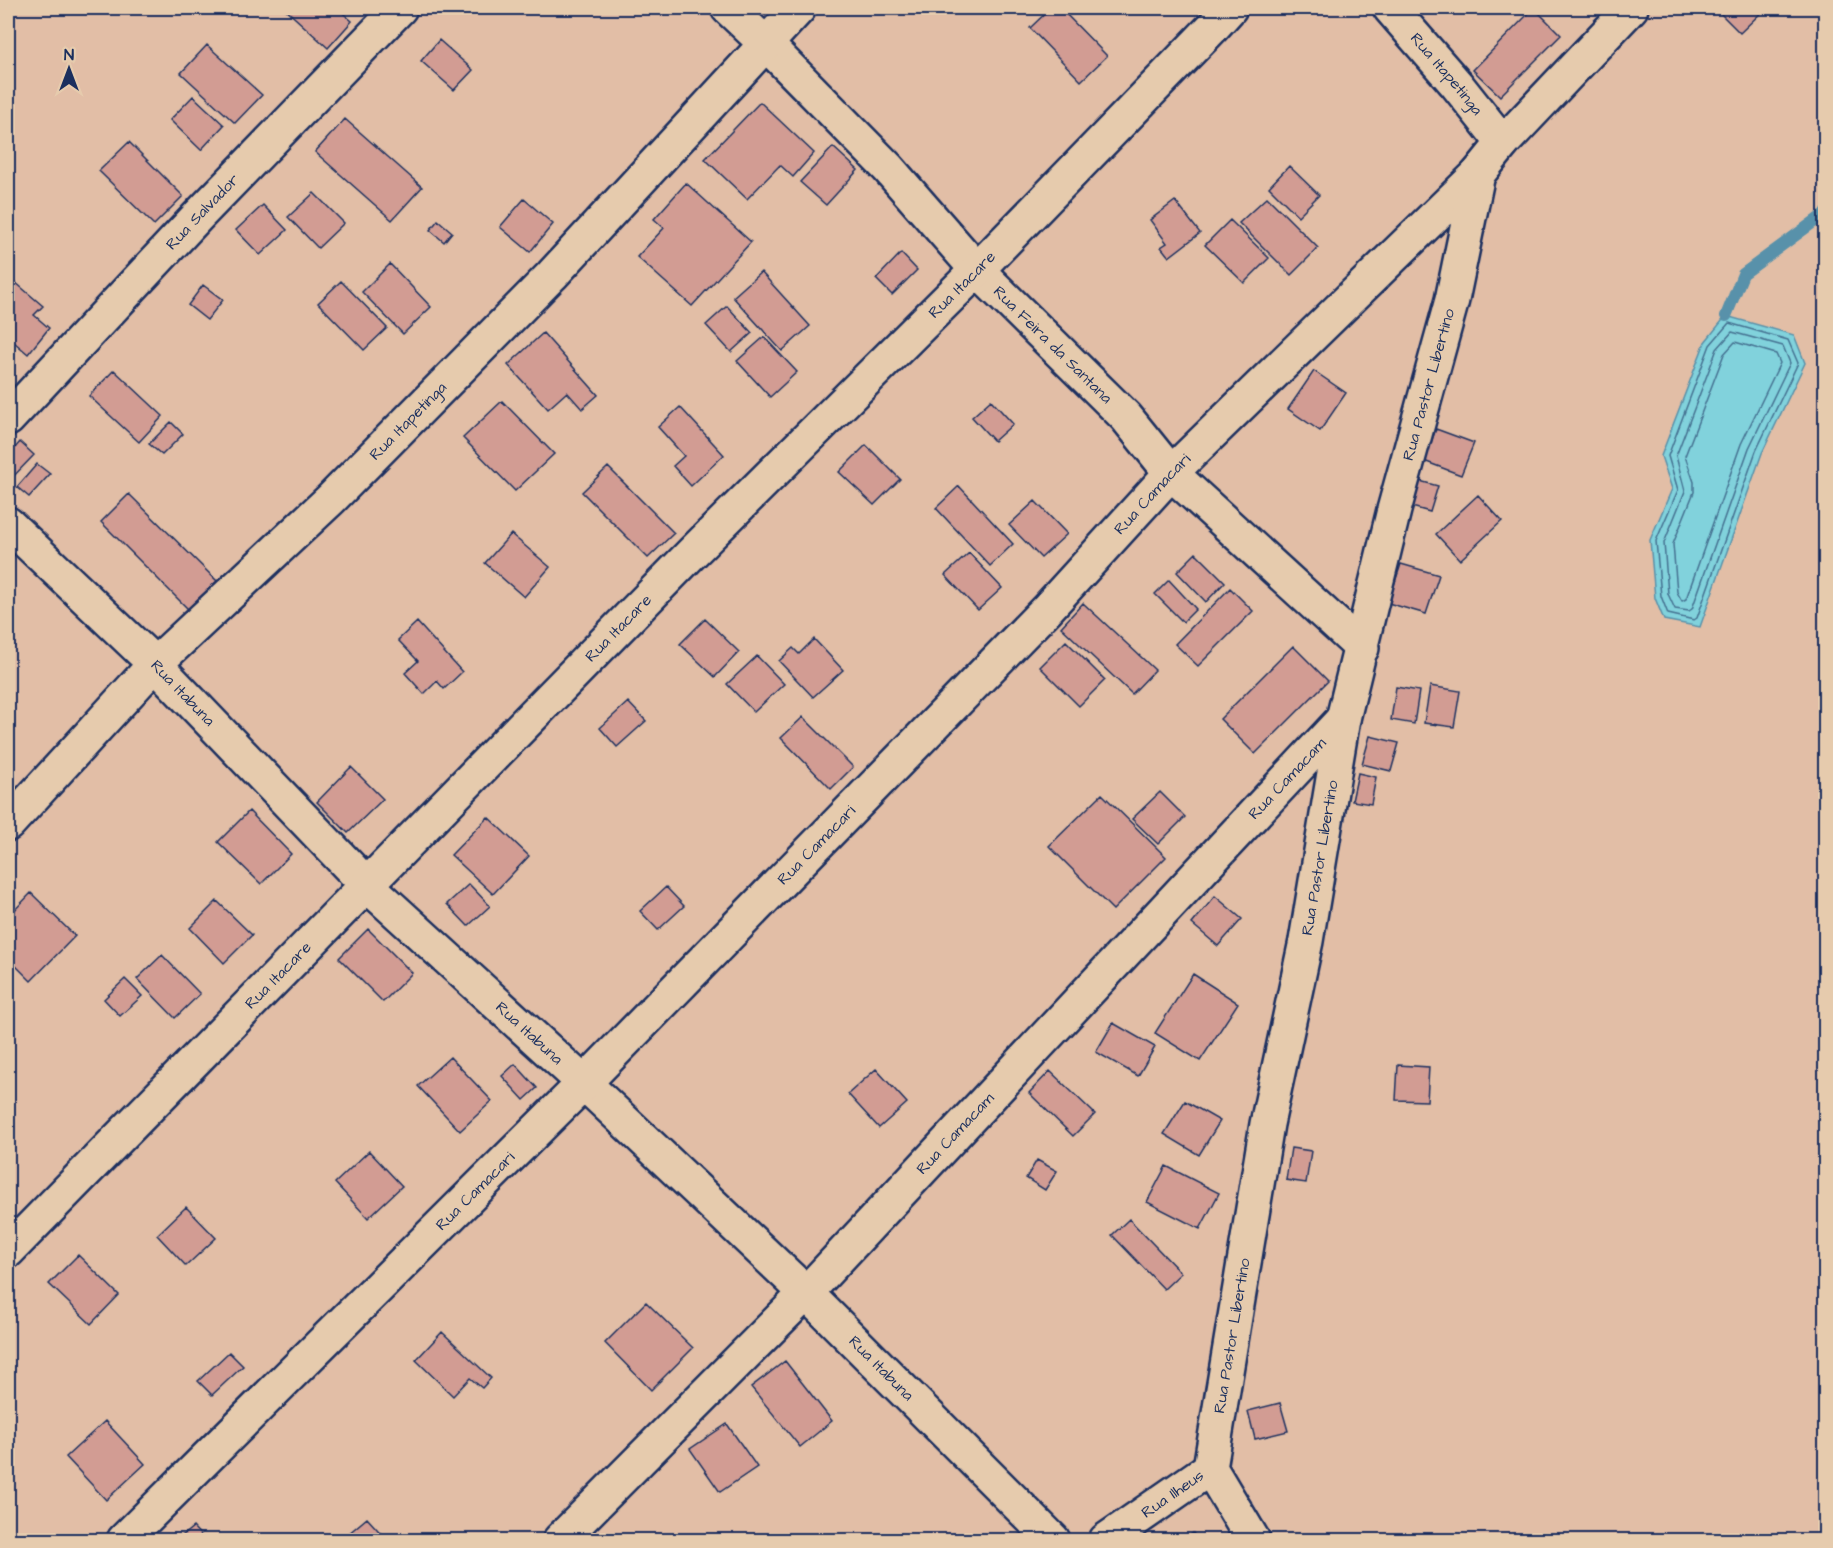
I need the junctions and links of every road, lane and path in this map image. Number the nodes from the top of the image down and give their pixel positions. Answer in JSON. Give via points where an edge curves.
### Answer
{"nodes":[{"id":1,"x":399,"y":8,"type":"edge"},
{"id":2,"x":728,"y":8,"type":"edge"},
{"id":3,"x":799,"y":8,"type":"edge"},
{"id":4,"x":1230,"y":8,"type":"edge"},
{"id":5,"x":1390,"y":8,"type":"edge"},
{"id":6,"x":1631,"y":8,"type":"edge"},
{"id":7,"x":765,"y":43,"type":"junction"},
{"id":8,"x":1503,"y":143,"type":"junction"},
{"id":9,"x":1478,"y":174,"type":"junction"},
{"id":10,"x":977,"y":270,"type":"junction"},
{"id":11,"x":8,"y":419,"type":"edge"},
{"id":12,"x":1171,"y":473,"type":"junction"},
{"id":13,"x":8,"y":524,"type":"edge"},
{"id":14,"x":1362,"y":648,"type":"junction"},
{"id":15,"x":155,"y":664,"type":"junction"},
{"id":16,"x":1343,"y":719,"type":"junction"},
{"id":17,"x":8,"y":824,"type":"edge"},
{"id":18,"x":367,"y":885,"type":"junction"},
{"id":19,"x":584,"y":1083,"type":"junction"},
{"id":20,"x":8,"y":1251,"type":"edge"},
{"id":21,"x":806,"y":1293,"type":"junction"},
{"id":22,"x":1210,"y":1468,"type":"junction"},
{"id":23,"x":123,"y":1540,"type":"edge"},
{"id":24,"x":560,"y":1540,"type":"edge"},
{"id":25,"x":1053,"y":1540,"type":"edge"},
{"id":26,"x":1106,"y":1540,"type":"edge"},
{"id":27,"x":1253,"y":1540,"type":"edge"}],
"edges":[{"from":1,"to":11,"type":"street","name":"Rua Salvador"},
{"from":2,"to":7,"type":"street","name":"Rua Feira da Santana"},
{"from":3,"to":7,"type":"street","name":"Rua Itapetinga"},
{"from":4,"to":10,"type":"street","name":"Rua Itacare"},
{"from":5,"to":8,"type":"street","name":"Rua Itapetinga"},
{"from":6,"to":8,"type":"street"},
{"from":7,"to":10,"type":"street","name":"Rua Feira da Santana","via":[[888,168]]},
{"from":7,"to":15,"type":"street","name":"Rua Itapetinga","via":[[544,283],[331,499]]},
{"from":8,"to":9,"type":"street","name":"Rua Camacari"},
{"from":9,"to":12,"type":"street","name":"Rua Camacari"},
{"from":9,"to":14,"type":"street","name":"Rua Pastor Libertino","via":[[1452,300],[1394,510]]},
{"from":10,"to":12,"type":"street","name":"Rua Feira da Santana","via":[[1126,417]]},
{"from":10,"to":18,"type":"street","name":"Rua Itacare","via":[[693,552]]},
{"from":12,"to":14,"type":"street","name":"Rua Feira da Santana"},
{"from":12,"to":19,"type":"street","name":"Rua Camacari","via":[[1047,609]]},
{"from":13,"to":15,"type":"street","name":"Rua Itabuna"},
{"from":14,"to":16,"type":"street","name":"Rua Pastor Libertino"},
{"from":15,"to":17,"type":"street","name":"Rua Itapetinga"},
{"from":15,"to":18,"type":"street","name":"Rua Itabuna"},
{"from":16,"to":21,"type":"street","name":"Rua Camacam"},
{"from":16,"to":22,"type":"street","name":"Rua Pastor Libertino","via":[[1306,941],[1267,1124]]},
{"from":18,"to":19,"type":"street","name":"Rua Itabuna"},
{"from":18,"to":20,"type":"street","name":"Rua Itacare"},
{"from":19,"to":21,"type":"street","name":"Rua Itabuna"},
{"from":19,"to":23,"type":"street","name":"Rua Camacari"},
{"from":21,"to":24,"type":"street","name":"Rua Camacam"},
{"from":21,"to":25,"type":"street","name":"Rua Itabuna"},
{"from":22,"to":26,"type":"street","name":"Rua Ilheus"},
{"from":22,"to":27,"type":"street"}]}
